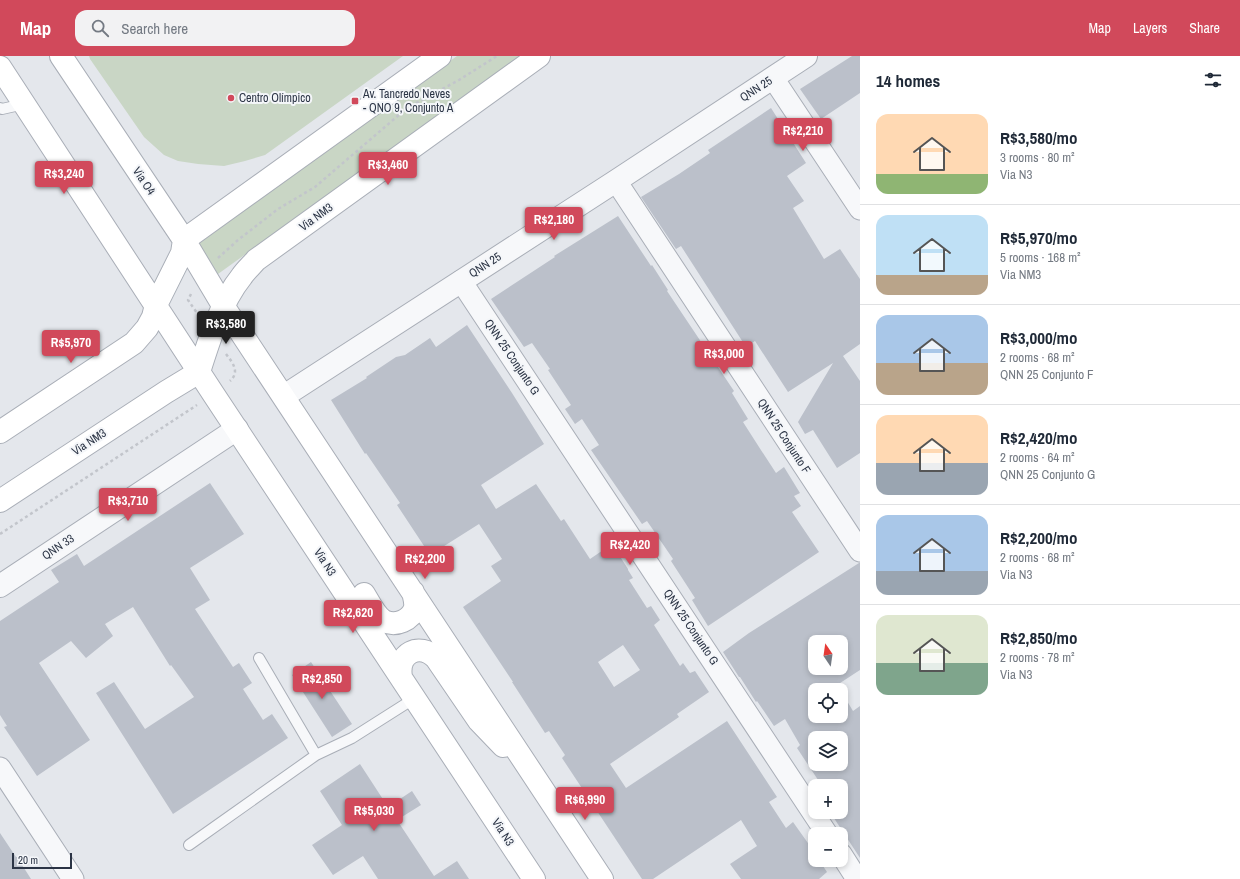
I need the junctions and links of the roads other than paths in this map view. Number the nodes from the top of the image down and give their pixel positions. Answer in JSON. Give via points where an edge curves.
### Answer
{"nodes":[{"id":1,"x":61,"y":56,"type":"edge"},
{"id":2,"x":440,"y":56,"type":"edge"},
{"id":3,"x":539,"y":56,"type":"edge"},
{"id":4,"x":806,"y":56,"type":"edge"},
{"id":5,"x":0,"y":67,"type":"edge"},
{"id":6,"x":773,"y":78,"type":"junction"},
{"id":7,"x":24,"y":104,"type":"junction"},
{"id":8,"x":0,"y":108,"type":"edge"},
{"id":9,"x":616,"y":181,"type":"junction"},
{"id":10,"x":860,"y":208,"type":"edge"},
{"id":11,"x":184,"y":240,"type":"junction"},
{"id":12,"x":461,"y":281,"type":"junction"},
{"id":13,"x":156,"y":305,"type":"junction"},
{"id":14,"x":224,"y":307,"type":"junction"},
{"id":15,"x":199,"y":372,"type":"junction"},
{"id":16,"x":284,"y":396,"type":"junction"},
{"id":17,"x":0,"y":432,"type":"edge"},
{"id":18,"x":241,"y":435,"type":"junction"},
{"id":19,"x":0,"y":501,"type":"edge"},
{"id":20,"x":860,"y":551,"type":"edge"},
{"id":21,"x":0,"y":586,"type":"edge"},
{"id":22,"x":412,"y":592,"type":"junction"},
{"id":23,"x":259,"y":658,"type":"dead end"},
{"id":24,"x":401,"y":677,"type":"junction"},
{"id":25,"x":415,"y":698,"type":"junction"},
{"id":26,"x":316,"y":755,"type":"junction"},
{"id":27,"x":0,"y":768,"type":"edge"},
{"id":28,"x":539,"y":782,"type":"junction"},
{"id":29,"x":7,"y":795,"type":"edge"},
{"id":30,"x":823,"y":827,"type":"edge"},
{"id":31,"x":189,"y":845,"type":"dead end"},
{"id":32,"x":848,"y":865,"type":"edge"},
{"id":33,"x":73,"y":879,"type":"edge"},
{"id":34,"x":534,"y":879,"type":"edge"},
{"id":35,"x":602,"y":879,"type":"edge"},
{"id":36,"x":857,"y":879,"type":"edge"}],
"edges":[{"from":1,"to":11,"type":"main road","name":"Via O4"},
{"from":2,"to":11,"type":"main road"},
{"from":3,"to":14,"type":"main road","name":"Via NM3","via":[[256,260],[230,293]]},
{"from":4,"to":6,"type":"street","name":"QNN 25"},
{"from":5,"to":7,"type":"main road"},
{"from":6,"to":9,"type":"street","name":"QNN 25"},
{"from":6,"to":10,"type":"street"},
{"from":7,"to":8,"type":"lane"},
{"from":7,"to":13,"type":"main road"},
{"from":9,"to":12,"type":"street","name":"QNN 25"},
{"from":9,"to":20,"type":"street","name":"QNN 25 Conjunto F"},
{"from":11,"to":13,"type":"main road","via":[[182,253]]},
{"from":11,"to":14,"type":"main road","name":"Via O4"},
{"from":12,"to":16,"type":"street","name":"QNN 25"},
{"from":12,"to":30,"type":"street","name":"QNN 25 Conjunto G"},
{"from":13,"to":15,"type":"main road","name":"Via N3"},
{"from":13,"to":17,"type":"main road","via":[[147,328],[134,344]]},
{"from":14,"to":15,"type":"main road","name":"Via NM3"},
{"from":14,"to":16,"type":"main road"},
{"from":15,"to":18,"type":"main road","name":"Via N3"},
{"from":15,"to":19,"type":"main road","name":"Via NM3"},
{"from":16,"to":22,"type":"main road"},
{"from":18,"to":21,"type":"street","name":"QNN 33"},
{"from":18,"to":22,"type":"main road","via":[[304,501],[378,616],[391,623],[406,620],[415,608]]},
{"from":18,"to":24,"type":"main road","name":"Via N3"},
{"from":22,"to":28,"type":"main road"},
{"from":23,"to":26,"type":"lane"},
{"from":24,"to":25,"type":"main road","name":"Via N3"},
{"from":24,"to":28,"type":"main road","via":[[401,662],[405,656],[418,650],[431,653],[479,721]]},
{"from":25,"to":26,"type":"lane","via":[[352,738]]},
{"from":25,"to":34,"type":"main road","name":"Via N3"},
{"from":26,"to":31,"type":"lane"},
{"from":27,"to":29,"type":"street"},
{"from":28,"to":35,"type":"main road"},
{"from":29,"to":33,"type":"street"},
{"from":32,"to":36,"type":"street"}]}
